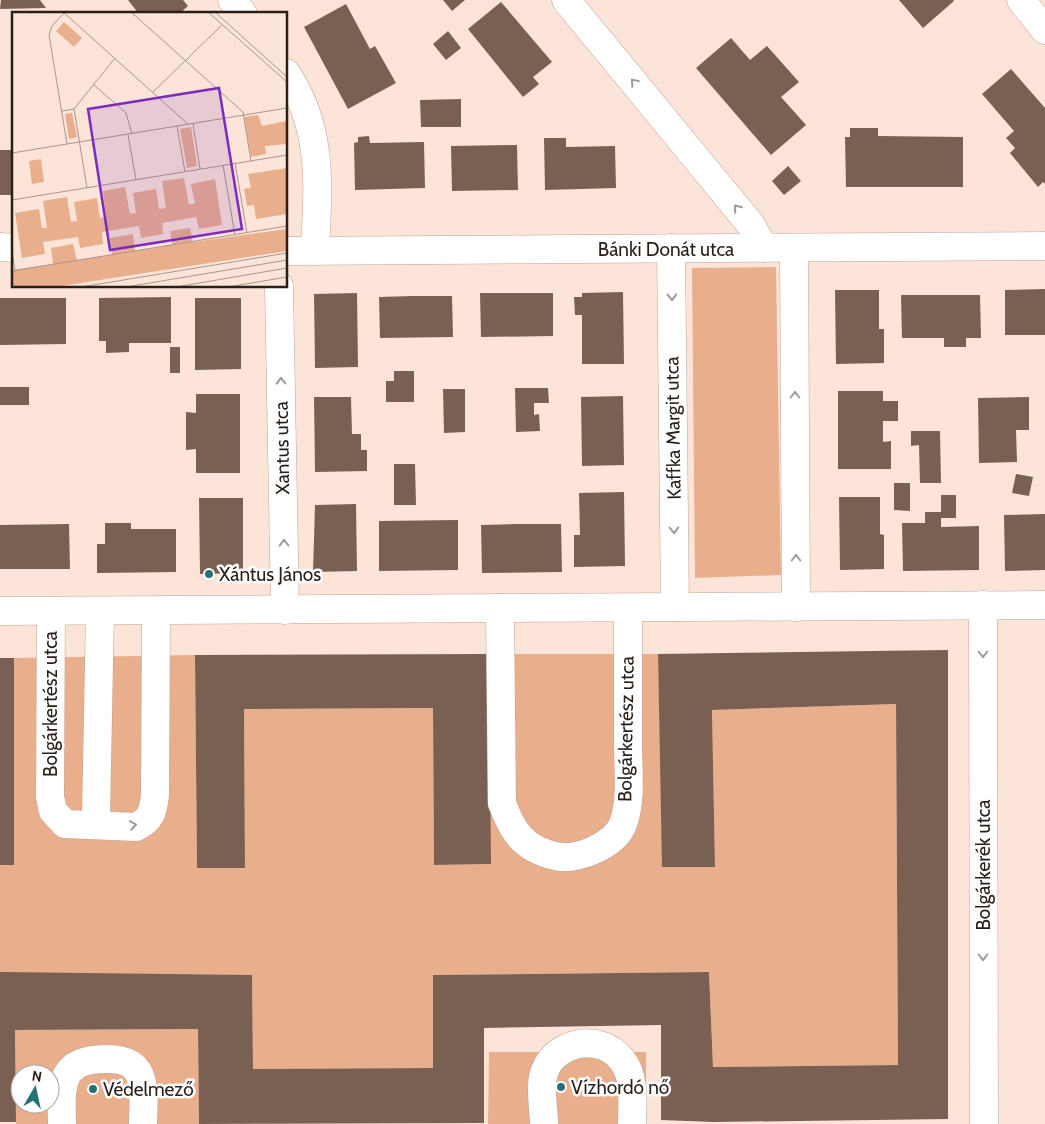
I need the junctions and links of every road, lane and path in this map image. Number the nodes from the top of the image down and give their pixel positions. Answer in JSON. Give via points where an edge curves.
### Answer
{"nodes":[{"id":1,"x":232,"y":0,"type":"edge"},
{"id":2,"x":566,"y":0,"type":"edge"},
{"id":3,"x":1021,"y":0,"type":"edge"},
{"id":4,"x":242,"y":12,"type":"edge"},
{"id":5,"x":1045,"y":30,"type":"edge"},
{"id":6,"x":288,"y":77,"type":"edge"},
{"id":7,"x":1045,"y":246,"type":"edge"},
{"id":8,"x":672,"y":248,"type":"junction"},
{"id":9,"x":764,"y":248,"type":"junction"},
{"id":10,"x":794,"y":248,"type":"junction"},
{"id":11,"x":288,"y":251,"type":"edge"},
{"id":12,"x":316,"y":251,"type":"junction"},
{"id":13,"x":279,"y":288,"type":"edge"},
{"id":14,"x":1045,"y":605,"type":"edge"},
{"id":15,"x":983,"y":606,"type":"junction"},
{"id":16,"x":675,"y":607,"type":"junction"},
{"id":17,"x":796,"y":607,"type":"junction"},
{"id":18,"x":500,"y":608,"type":"junction"},
{"id":19,"x":628,"y":608,"type":"junction"},
{"id":20,"x":285,"y":610,"type":"junction"},
{"id":21,"x":0,"y":611,"type":"edge"},
{"id":22,"x":51,"y":611,"type":"junction"},
{"id":23,"x":100,"y":611,"type":"junction"},
{"id":24,"x":156,"y":611,"type":"junction"},
{"id":25,"x":96,"y":818,"type":"dead end"},
{"id":26,"x":62,"y":1124,"type":"edge"},
{"id":27,"x":143,"y":1124,"type":"edge"},
{"id":28,"x":544,"y":1124,"type":"edge"},
{"id":29,"x":632,"y":1124,"type":"edge"},
{"id":30,"x":984,"y":1124,"type":"edge"}],
"edges":[{"from":1,"to":4,"type":"street"},
{"from":9,"to":2,"type":"street","one_way":true,"via":[[751,224]]},
{"from":3,"to":5,"type":"street"},
{"from":6,"to":12,"type":"street","via":[[309,116],[316,148]]},
{"from":7,"to":10,"type":"street","name":"Bánki Donát utca"},
{"from":8,"to":9,"type":"street","name":"Bánki Donát utca"},
{"from":8,"to":12,"type":"street","name":"Bánki Donát utca"},
{"from":8,"to":16,"type":"street","name":"Kaffka Margit utca","one_way":true},
{"from":9,"to":10,"type":"street","name":"Bánki Donát utca"},
{"from":17,"to":10,"type":"street","one_way":true},
{"from":11,"to":12,"type":"street","name":"Bánki Donát utca"},
{"from":20,"to":13,"type":"street","name":"Xantus utca","one_way":true},
{"from":14,"to":15,"type":"street","name":"Bolgárkertész utca"},
{"from":15,"to":17,"type":"street","name":"Bolgárkertész utca"},
{"from":15,"to":30,"type":"street","name":"Bolgárkerék utca","one_way":true},
{"from":16,"to":17,"type":"street","name":"Bolgárkertész utca"},
{"from":16,"to":19,"type":"street","name":"Bolgárkertész utca"},
{"from":18,"to":19,"type":"street","name":"Bolgárkertész utca"},
{"from":18,"to":19,"type":"street","name":"Bolgárkertész utca","via":[[502,803],[511,827],[532,849],[558,857],[598,848],[614,839],[623,824],[628,791]]},
{"from":18,"to":20,"type":"street","name":"Bolgárkertész utca"},
{"from":20,"to":24,"type":"street","name":"Bolgárkertész utca"},
{"from":21,"to":22,"type":"street","name":"Bolgárkertész utca"},
{"from":22,"to":23,"type":"street","name":"Bolgárkertész utca"},
{"from":22,"to":24,"type":"street","name":"Bolgárkertész utca","one_way":true,"via":[[50,797],[53,811],[65,824],[136,827],[153,814],[155,795]]},
{"from":23,"to":24,"type":"street","name":"Bolgárkertész utca"},
{"from":23,"to":25,"type":"street"},
{"from":26,"to":27,"type":"street","via":[[61,1088],[75,1064],[88,1059],[118,1059],[135,1068],[142,1084]]},
{"from":28,"to":29,"type":"street","via":[[543,1077],[553,1059],[569,1045],[596,1043],[606,1046],[622,1061],[632,1085]]}]}
